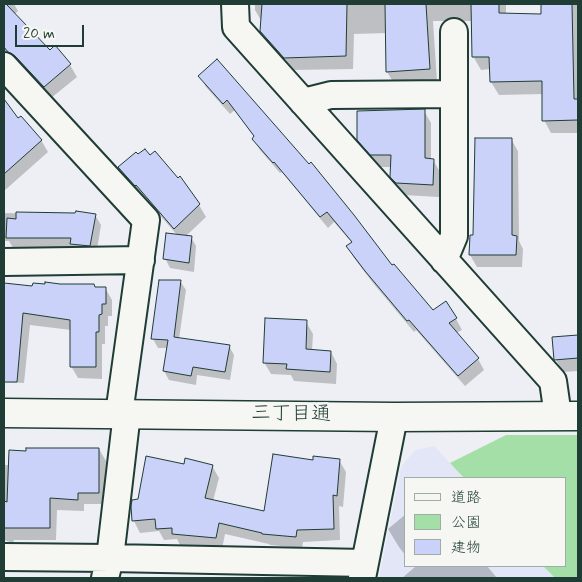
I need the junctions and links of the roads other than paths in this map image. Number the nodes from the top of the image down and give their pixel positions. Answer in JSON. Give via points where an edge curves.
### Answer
{"nodes":[{"id":1,"x":235,"y":4,"type":"edge"},
{"id":2,"x":454,"y":32,"type":"dead end"},
{"id":3,"x":4,"y":66,"type":"edge"},
{"id":4,"x":454,"y":94,"type":"junction"},
{"id":5,"x":303,"y":102,"type":"junction"},
{"id":6,"x":140,"y":260,"type":"junction"},
{"id":7,"x":444,"y":260,"type":"junction"},
{"id":8,"x":4,"y":262,"type":"edge"},
{"id":9,"x":4,"y":413,"type":"edge"},
{"id":10,"x":123,"y":413,"type":"junction"},
{"id":11,"x":568,"y":416,"type":"edge"},
{"id":12,"x":394,"y":417,"type":"junction"},
{"id":13,"x":4,"y":558,"type":"edge"},
{"id":14,"x":107,"y":568,"type":"edge"},
{"id":15,"x":364,"y":571,"type":"edge"}],
"edges":[{"from":1,"to":5,"type":"street","via":[[236,27]]},
{"from":2,"to":4,"type":"street"},
{"from":3,"to":6,"type":"street","via":[[146,220]]},
{"from":4,"to":5,"type":"street","via":[[331,95]]},
{"from":4,"to":7,"type":"street","via":[[454,236]]},
{"from":5,"to":7,"type":"street"},
{"from":6,"to":8,"type":"street"},
{"from":6,"to":10,"type":"street"},
{"from":7,"to":11,"type":"street","via":[[553,381]]},
{"from":9,"to":10,"type":"street","name":"三丁目通"},
{"from":10,"to":12,"type":"street","name":"三丁目通"},
{"from":10,"to":14,"type":"street"},
{"from":11,"to":12,"type":"street","name":"三丁目通"},
{"from":12,"to":15,"type":"street"},
{"from":13,"to":14,"type":"street"},
{"from":14,"to":15,"type":"street"}]}
